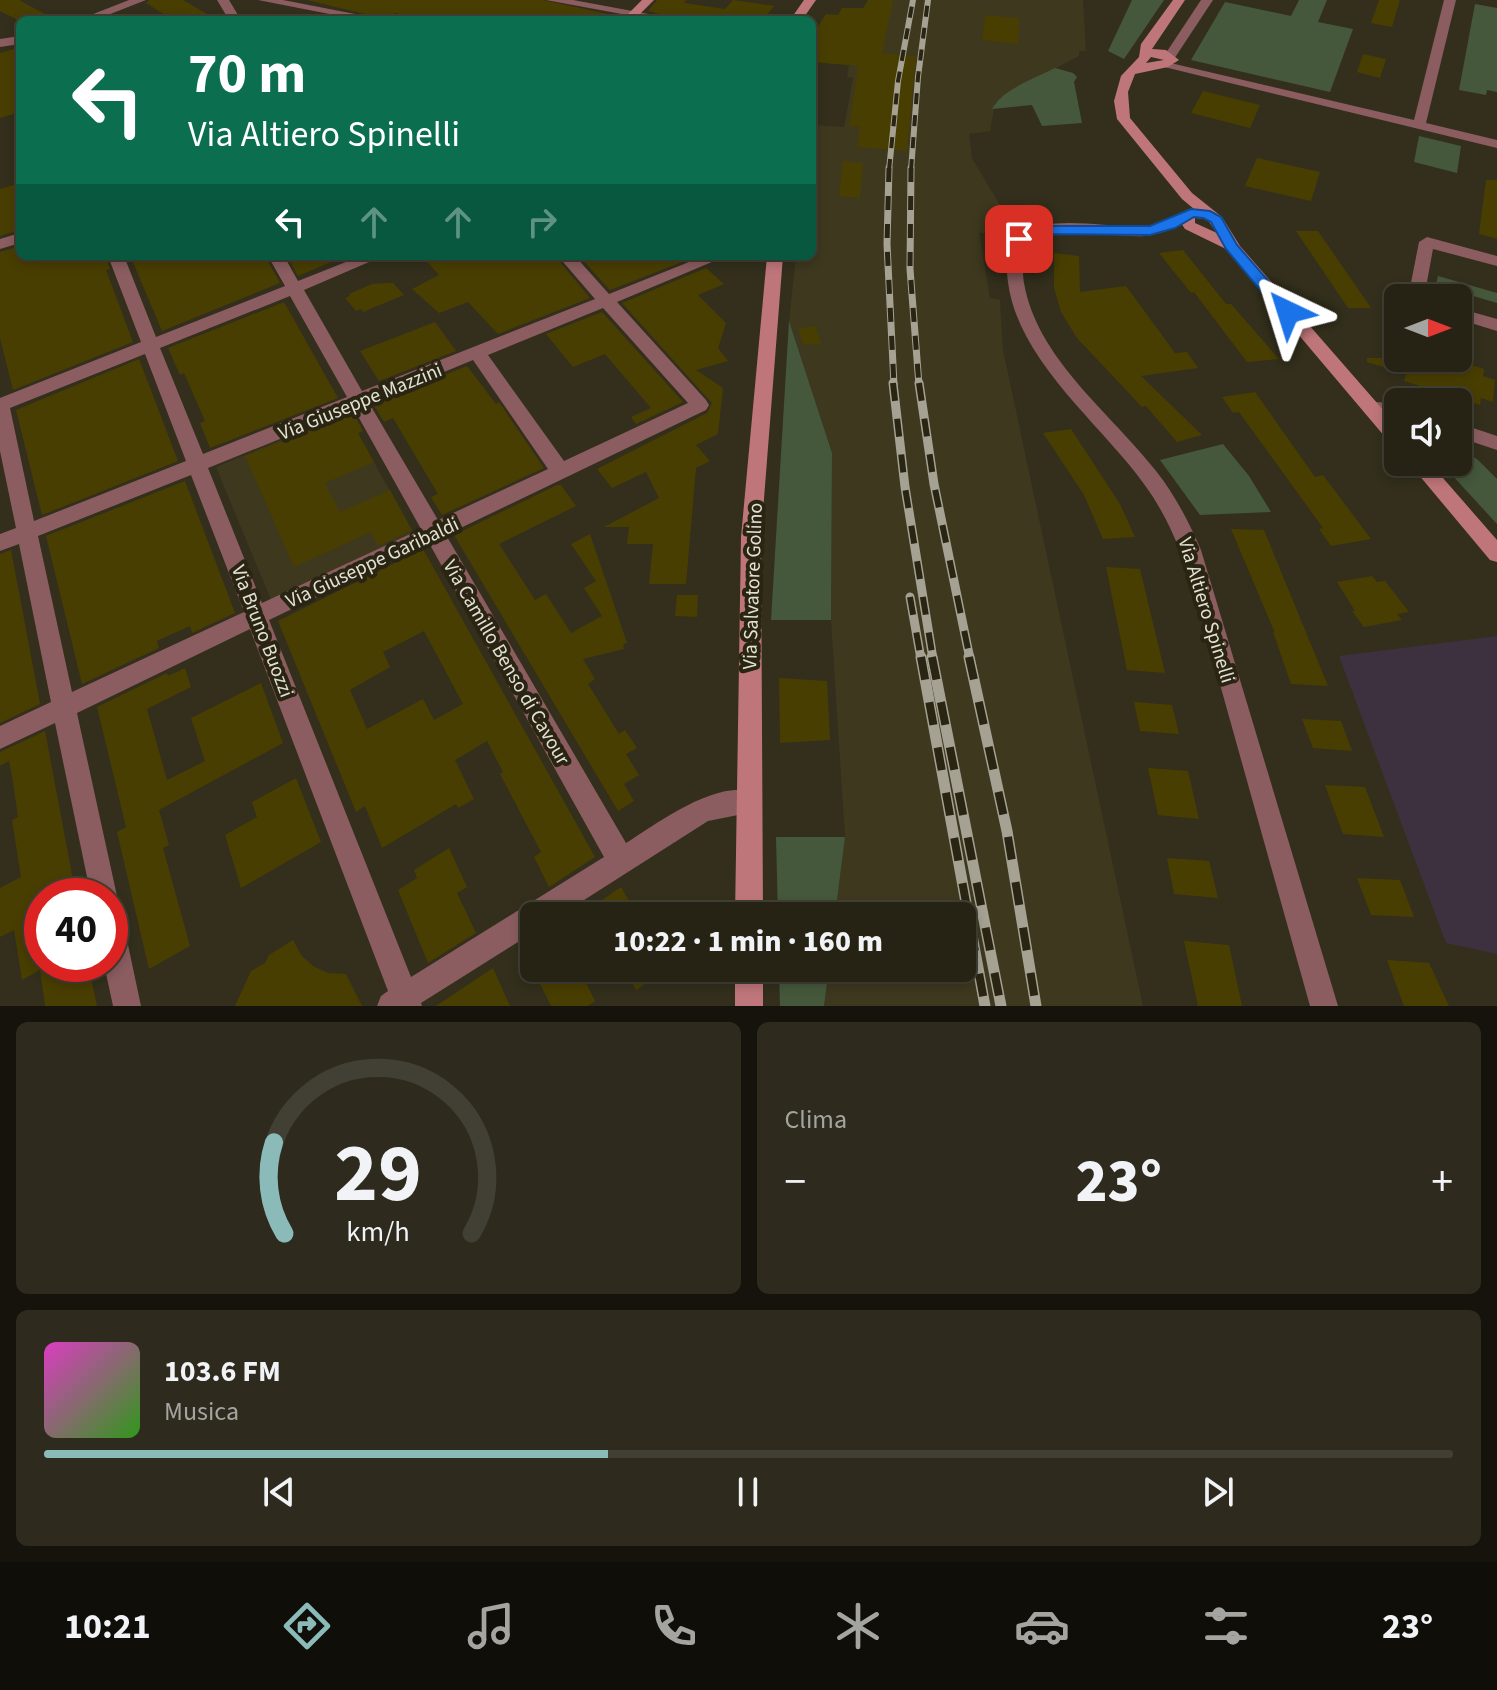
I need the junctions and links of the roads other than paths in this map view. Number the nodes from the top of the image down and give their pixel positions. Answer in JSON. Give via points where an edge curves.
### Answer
{"nodes":[{"id":1,"x":140,"y":0,"type":"edge"},
{"id":2,"x":264,"y":0,"type":"edge"},
{"id":3,"x":304,"y":0,"type":"edge"},
{"id":4,"x":552,"y":0,"type":"edge"},
{"id":5,"x":648,"y":0,"type":"edge"},
{"id":6,"x":1179,"y":0,"type":"edge"},
{"id":7,"x":1207,"y":0,"type":"edge"},
{"id":8,"x":1450,"y":0,"type":"edge"},
{"id":9,"x":291,"y":4,"type":"junction"},
{"id":10,"x":95,"y":16,"type":"edge"},
{"id":11,"x":348,"y":16,"type":"edge"},
{"id":12,"x":627,"y":16,"type":"edge"},
{"id":13,"x":633,"y":16,"type":"edge"},
{"id":14,"x":1160,"y":58,"type":"junction"},
{"id":15,"x":1419,"y":126,"type":"junction"},
{"id":16,"x":1497,"y":144,"type":"edge"},
{"id":17,"x":1187,"y":196,"type":"junction"},
{"id":18,"x":1188,"y":215,"type":"junction"},
{"id":19,"x":1214,"y":219,"type":"junction"},
{"id":20,"x":1200,"y":230,"type":"junction"},
{"id":21,"x":1231,"y":246,"type":"junction"},
{"id":22,"x":117,"y":260,"type":"edge"},
{"id":23,"x":278,"y":260,"type":"edge"},
{"id":24,"x":365,"y":260,"type":"edge"},
{"id":25,"x":569,"y":260,"type":"edge"},
{"id":26,"x":709,"y":260,"type":"edge"},
{"id":27,"x":775,"y":260,"type":"edge"},
{"id":28,"x":1497,"y":261,"type":"edge"},
{"id":29,"x":1419,"y":284,"type":"edge"},
{"id":30,"x":295,"y":288,"type":"junction"},
{"id":31,"x":607,"y":303,"type":"junction"},
{"id":32,"x":1472,"y":317,"type":"edge"},
{"id":33,"x":1497,"y":325,"type":"edge"},
{"id":34,"x":149,"y":346,"type":"junction"},
{"id":35,"x":478,"y":354,"type":"junction"},
{"id":36,"x":359,"y":401,"type":"junction"},
{"id":37,"x":0,"y":406,"type":"edge"},
{"id":38,"x":1372,"y":409,"type":"junction"},
{"id":39,"x":1384,"y":409,"type":"edge"},
{"id":40,"x":1384,"y":423,"type":"edge"},
{"id":41,"x":1472,"y":435,"type":"edge"},
{"id":42,"x":1497,"y":443,"type":"edge"},
{"id":43,"x":198,"y":465,"type":"junction"},
{"id":44,"x":561,"y":472,"type":"junction"},
{"id":45,"x":1430,"y":476,"type":"edge"},
{"id":46,"x":28,"y":532,"type":"junction"},
{"id":47,"x":433,"y":533,"type":"junction"},
{"id":48,"x":0,"y":543,"type":"edge"},
{"id":49,"x":1497,"y":554,"type":"edge"},
{"id":50,"x":257,"y":616,"type":"junction"},
{"id":51,"x":63,"y":708,"type":"junction"},
{"id":52,"x":0,"y":738,"type":"edge"},
{"id":53,"x":749,"y":802,"type":"junction"},
{"id":54,"x":620,"y":859,"type":"junction"},
{"id":55,"x":100,"y":878,"type":"edge"},
{"id":56,"x":749,"y":902,"type":"edge"},
{"id":57,"x":122,"y":982,"type":"edge"},
{"id":58,"x":749,"y":982,"type":"edge"},
{"id":59,"x":402,"y":1003,"type":"edge"},
{"id":60,"x":127,"y":1006,"type":"edge"},
{"id":61,"x":749,"y":1006,"type":"edge"},
{"id":62,"x":1324,"y":1006,"type":"edge"}],
"edges":[{"from":1,"to":10,"type":"street"},
{"from":2,"to":9,"type":"street"},
{"from":3,"to":9,"type":"street"},
{"from":4,"to":12,"type":"street"},
{"from":5,"to":13,"type":"street"},
{"from":6,"to":14,"type":"street","via":[[1154,37]]},
{"from":7,"to":14,"type":"street"},
{"from":8,"to":15,"type":"street"},
{"from":9,"to":11,"type":"street"},
{"from":14,"to":15,"type":"street","via":[[1190,71]]},
{"from":14,"to":17,"type":"street","via":[[1131,71],[1120,92],[1124,119]]},
{"from":15,"to":16,"type":"street"},
{"from":17,"to":18,"type":"street"},
{"from":17,"to":19,"type":"street"},
{"from":18,"to":19,"type":"street"},
{"from":18,"to":20,"type":"street","via":[[1187,223]]},
{"from":18,"to":62,"type":"street","name":"Via Altiero Spinelli","via":[[1150,230],[1025,234],[1015,245],[1014,277],[1040,346],[1142,465],[1181,528]]},
{"from":19,"to":20,"type":"street","via":[[1214,230]]},
{"from":19,"to":21,"type":"street"},
{"from":20,"to":21,"type":"street"},
{"from":21,"to":38,"type":"street"},
{"from":22,"to":34,"type":"street","name":"Via Bruno Buozzi"},
{"from":23,"to":30,"type":"street","name":"Via Camillo Benso di Cavour"},
{"from":24,"to":30,"type":"street"},
{"from":25,"to":31,"type":"street"},
{"from":26,"to":31,"type":"street","name":"Via Giuseppe Mazzini"},
{"from":27,"to":53,"type":"street","name":"Via Salvatore Golino","via":[[751,537]]},
{"from":28,"to":29,"type":"street","via":[[1427,242]]},
{"from":30,"to":34,"type":"street"},
{"from":30,"to":36,"type":"street","name":"Via Camillo Benso di Cavour"},
{"from":31,"to":35,"type":"street","name":"Via Giuseppe Mazzini"},
{"from":31,"to":44,"type":"street","name":"Via Giuseppe Garibaldi","via":[[700,405]]},
{"from":32,"to":33,"type":"street"},
{"from":34,"to":37,"type":"street"},
{"from":34,"to":43,"type":"street","name":"Via Bruno Buozzi"},
{"from":35,"to":36,"type":"street","name":"Via Giuseppe Mazzini"},
{"from":35,"to":44,"type":"street"},
{"from":36,"to":43,"type":"street","name":"Via Giuseppe Mazzini"},
{"from":36,"to":47,"type":"street","name":"Via Camillo Benso di Cavour"},
{"from":37,"to":46,"type":"street"},
{"from":38,"to":39,"type":"street"},
{"from":38,"to":40,"type":"street"},
{"from":41,"to":42,"type":"street"},
{"from":43,"to":46,"type":"street","name":"Via Giuseppe Mazzini"},
{"from":43,"to":50,"type":"street","name":"Via Bruno Buozzi"},
{"from":44,"to":47,"type":"street","name":"Via Giuseppe Garibaldi"},
{"from":45,"to":49,"type":"street"},
{"from":46,"to":48,"type":"street","name":"Via Giuseppe Mazzini"},
{"from":46,"to":51,"type":"street"},
{"from":47,"to":50,"type":"street","name":"Via Giuseppe Garibaldi"},
{"from":47,"to":54,"type":"street","name":"Via Camillo Benso di Cavour"},
{"from":50,"to":51,"type":"street","name":"Via Giuseppe Garibaldi"},
{"from":50,"to":59,"type":"street","name":"Via Bruno Buozzi"},
{"from":51,"to":52,"type":"street","name":"Via Giuseppe Garibaldi"},
{"from":51,"to":55,"type":"street"},
{"from":53,"to":54,"type":"street","via":[[704,809]]},
{"from":53,"to":56,"type":"street","name":"Via Salvatore Golino"},
{"from":54,"to":59,"type":"street"},
{"from":57,"to":60,"type":"street"},
{"from":58,"to":61,"type":"street"}]}
